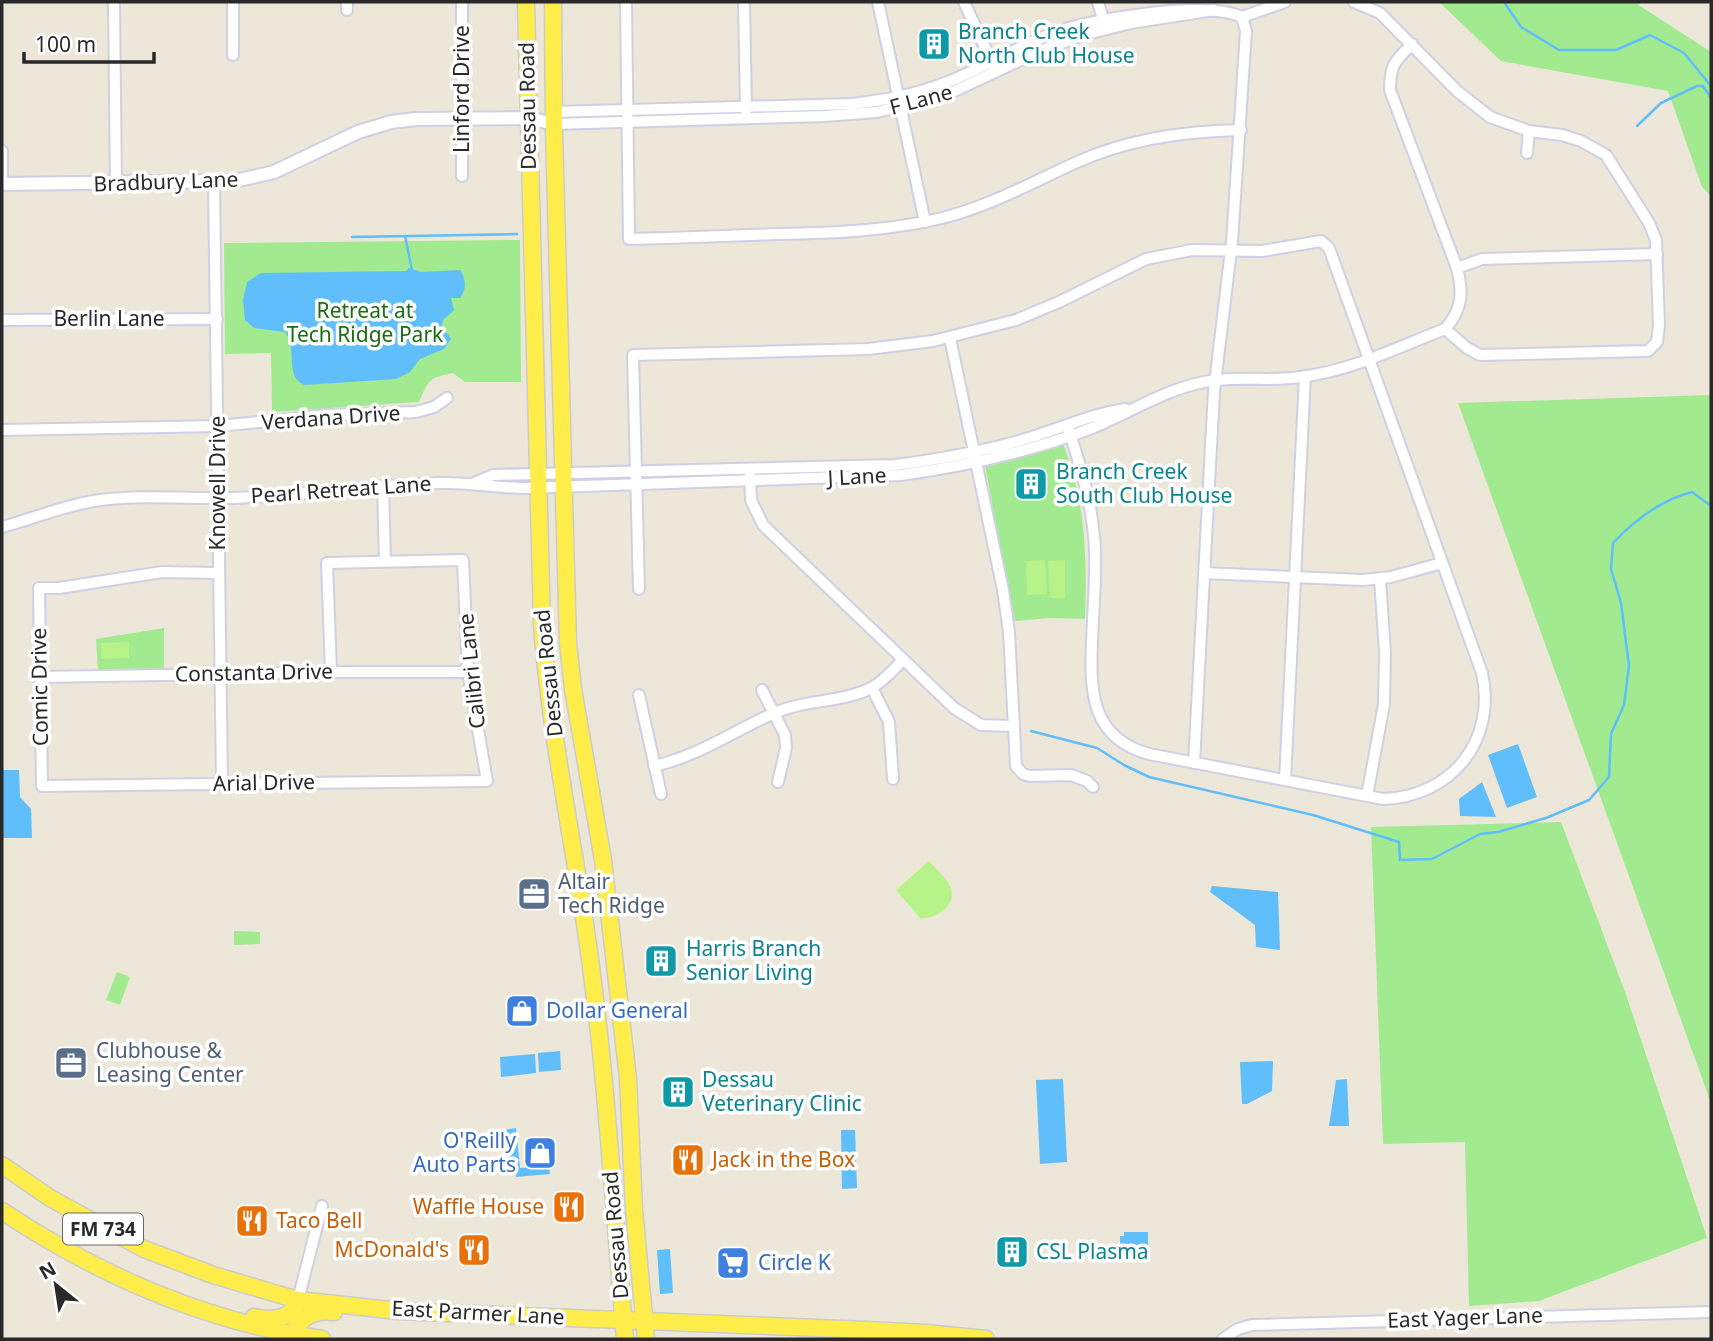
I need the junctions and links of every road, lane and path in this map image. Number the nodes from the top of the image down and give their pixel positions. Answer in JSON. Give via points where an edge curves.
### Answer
{"nodes":[{"id":1,"x":114,"y":2,"type":"edge"},
{"id":2,"x":233,"y":2,"type":"edge"},
{"id":3,"x":461,"y":2,"type":"edge"},
{"id":4,"x":526,"y":2,"type":"edge"},
{"id":5,"x":552,"y":2,"type":"edge"},
{"id":6,"x":626,"y":2,"type":"edge"},
{"id":7,"x":744,"y":2,"type":"edge"},
{"id":8,"x":878,"y":2,"type":"edge"},
{"id":9,"x":964,"y":2,"type":"edge"},
{"id":10,"x":1098,"y":2,"type":"edge"},
{"id":11,"x":1285,"y":2,"type":"edge"},
{"id":12,"x":1354,"y":2,"type":"edge"},
{"id":13,"x":1242,"y":17,"type":"junction"},
{"id":14,"x":1104,"y":24,"type":"junction"},
{"id":15,"x":1412,"y":44,"type":"junction"},
{"id":16,"x":233,"y":55,"type":"dead end"},
{"id":17,"x":994,"y":67,"type":"junction"},
{"id":18,"x":899,"y":102,"type":"junction"},
{"id":19,"x":746,"y":112,"type":"junction"},
{"id":20,"x":627,"y":116,"type":"junction"},
{"id":21,"x":461,"y":118,"type":"junction"},
{"id":22,"x":528,"y":118,"type":"junction"},
{"id":23,"x":553,"y":118,"type":"junction"},
{"id":24,"x":1241,"y":130,"type":"junction"},
{"id":25,"x":1529,"y":131,"type":"junction"},
{"id":26,"x":2,"y":151,"type":"edge"},
{"id":27,"x":1527,"y":153,"type":"dead end"},
{"id":28,"x":462,"y":176,"type":"dead end"},
{"id":29,"x":214,"y":183,"type":"junction"},
{"id":30,"x":2,"y":184,"type":"edge"},
{"id":31,"x":116,"y":184,"type":"junction"},
{"id":32,"x":925,"y":222,"type":"junction"},
{"id":33,"x":1231,"y":250,"type":"junction"},
{"id":34,"x":1657,"y":254,"type":"junction"},
{"id":35,"x":1457,"y":268,"type":"junction"},
{"id":36,"x":217,"y":318,"type":"junction"},
{"id":37,"x":2,"y":320,"type":"edge"},
{"id":38,"x":1445,"y":328,"type":"junction"},
{"id":39,"x":950,"y":338,"type":"junction"},
{"id":40,"x":1369,"y":359,"type":"junction"},
{"id":41,"x":1305,"y":376,"type":"junction"},
{"id":42,"x":1216,"y":380,"type":"junction"},
{"id":43,"x":447,"y":398,"type":"dead end"},
{"id":44,"x":219,"y":426,"type":"junction"},
{"id":45,"x":2,"y":430,"type":"edge"},
{"id":46,"x":1069,"y":431,"type":"junction"},
{"id":47,"x":976,"y":457,"type":"junction"},
{"id":48,"x":636,"y":472,"type":"junction"},
{"id":49,"x":750,"y":475,"type":"junction"},
{"id":50,"x":564,"y":480,"type":"junction"},
{"id":51,"x":538,"y":481,"type":"junction"},
{"id":52,"x":636,"y":485,"type":"junction"},
{"id":53,"x":383,"y":486,"type":"junction"},
{"id":54,"x":219,"y":498,"type":"junction"},
{"id":55,"x":2,"y":527,"type":"edge"},
{"id":56,"x":385,"y":561,"type":"junction"},
{"id":57,"x":1442,"y":563,"type":"junction"},
{"id":58,"x":218,"y":573,"type":"junction"},
{"id":59,"x":1204,"y":573,"type":"junction"},
{"id":60,"x":1296,"y":578,"type":"junction"},
{"id":61,"x":1380,"y":579,"type":"junction"},
{"id":62,"x":639,"y":589,"type":"dead end"},
{"id":63,"x":903,"y":660,"type":"junction"},
{"id":64,"x":331,"y":672,"type":"junction"},
{"id":65,"x":468,"y":672,"type":"junction"},
{"id":66,"x":220,"y":674,"type":"junction"},
{"id":67,"x":40,"y":677,"type":"junction"},
{"id":68,"x":872,"y":688,"type":"junction"},
{"id":69,"x":762,"y":691,"type":"dead end"},
{"id":70,"x":639,"y":695,"type":"dead end"},
{"id":71,"x":576,"y":706,"type":"junction"},
{"id":72,"x":551,"y":711,"type":"junction"},
{"id":73,"x":773,"y":714,"type":"junction"},
{"id":74,"x":1013,"y":726,"type":"junction"},
{"id":75,"x":1194,"y":763,"type":"junction"},
{"id":76,"x":654,"y":766,"type":"junction"},
{"id":77,"x":893,"y":779,"type":"dead end"},
{"id":78,"x":1285,"y":780,"type":"junction"},
{"id":79,"x":487,"y":781,"type":"joint"},
{"id":80,"x":778,"y":782,"type":"dead end"},
{"id":81,"x":222,"y":784,"type":"junction"},
{"id":82,"x":42,"y":786,"type":"joint"},
{"id":83,"x":1093,"y":787,"type":"dead end"},
{"id":84,"x":660,"y":794,"type":"dead end"},
{"id":85,"x":1367,"y":796,"type":"junction"},
{"id":86,"x":628,"y":1078,"type":"junction"},
{"id":87,"x":604,"y":1081,"type":"junction"},
{"id":88,"x":2,"y":1165,"type":"edge"},
{"id":89,"x":322,"y":1206,"type":"dead end"},
{"id":90,"x":2,"y":1212,"type":"edge"},
{"id":91,"x":298,"y":1300,"type":"junction"},
{"id":92,"x":194,"y":1307,"type":"junction"},
{"id":93,"x":408,"y":1311,"type":"junction"},
{"id":94,"x":1711,"y":1312,"type":"edge"},
{"id":95,"x":623,"y":1320,"type":"junction"},
{"id":96,"x":643,"y":1320,"type":"junction"},
{"id":97,"x":291,"y":1337,"type":"edge"},
{"id":98,"x":322,"y":1339,"type":"edge"},
{"id":99,"x":625,"y":1339,"type":"edge"},
{"id":100,"x":646,"y":1339,"type":"edge"},
{"id":101,"x":986,"y":1339,"type":"edge"},
{"id":102,"x":1223,"y":1339,"type":"edge"}],
"edges":[{"from":1,"to":31,"type":"street"},
{"from":2,"to":16,"type":"street"},
{"from":3,"to":21,"type":"street","name":"Linford Drive"},
{"from":4,"to":22,"type":"main road","name":"Dessau Road"},
{"from":5,"to":23,"type":"main road","name":"Dessau Road"},
{"from":6,"to":20,"type":"street"},
{"from":7,"to":19,"type":"street"},
{"from":8,"to":18,"type":"street"},
{"from":9,"to":17,"type":"street"},
{"from":10,"to":14,"type":"street"},
{"from":11,"to":13,"type":"street"},
{"from":12,"to":15,"type":"street","via":[[1380,13]]},
{"from":13,"to":14,"type":"street","name":"F Lane","via":[[1234,11],[1190,4],[1154,8]]},
{"from":13,"to":24,"type":"street","via":[[1246,31]]},
{"from":14,"to":17,"type":"street","name":"F Lane","via":[[1051,34]]},
{"from":15,"to":25,"type":"street","via":[[1457,92],[1490,117]]},
{"from":15,"to":35,"type":"street","via":[[1390,72],[1390,90]]},
{"from":17,"to":18,"type":"street","name":"F Lane"},
{"from":18,"to":19,"type":"street","name":"F Lane"},
{"from":18,"to":32,"type":"street"},
{"from":19,"to":20,"type":"street","name":"F Lane"},
{"from":20,"to":23,"type":"street","name":"F Lane"},
{"from":20,"to":32,"type":"street","via":[[629,239],[831,233]]},
{"from":21,"to":22,"type":"street","name":"Bradbury Lane"},
{"from":21,"to":28,"type":"street","name":"Linford Drive"},
{"from":21,"to":29,"type":"street","name":"Bradbury Lane","via":[[391,122],[358,132],[274,172]]},
{"from":22,"to":23,"type":"street","name":"Bradbury Lane"},
{"from":22,"to":51,"type":"main road","name":"Dessau Road"},
{"from":23,"to":50,"type":"main road","name":"Dessau Road"},
{"from":24,"to":32,"type":"street","via":[[1171,134],[1129,144],[1074,163],[1012,194]]},
{"from":24,"to":33,"type":"street"},
{"from":25,"to":27,"type":"street"},
{"from":25,"to":34,"type":"street","via":[[1572,138],[1606,155],[1649,223]]},
{"from":26,"to":30,"type":"street"},
{"from":29,"to":31,"type":"street","name":"Bradbury Lane"},
{"from":29,"to":36,"type":"street","name":"Knowell Drive"},
{"from":30,"to":31,"type":"street","name":"Bradbury Lane"},
{"from":33,"to":39,"type":"street","via":[[1192,250],[1146,259],[1027,316]]},
{"from":33,"to":40,"type":"street","via":[[1262,251],[1315,241],[1326,244]]},
{"from":33,"to":42,"type":"street"},
{"from":34,"to":35,"type":"street","via":[[1482,260]]},
{"from":34,"to":38,"type":"street","via":[[1657,342],[1648,351],[1480,355]]},
{"from":35,"to":38,"type":"street","via":[[1461,303]]},
{"from":36,"to":37,"type":"street","name":"Berlin Lane"},
{"from":36,"to":44,"type":"street","name":"Knowell Drive"},
{"from":38,"to":40,"type":"street","name":"J Lane"},
{"from":39,"to":47,"type":"street"},
{"from":39,"to":48,"type":"street","via":[[867,349],[633,355]]},
{"from":40,"to":41,"type":"street","name":"J Lane"},
{"from":40,"to":57,"type":"street"},
{"from":41,"to":42,"type":"street","name":"J Lane"},
{"from":41,"to":60,"type":"street"},
{"from":42,"to":46,"type":"street","name":"J Lane","via":[[1100,414]]},
{"from":42,"to":59,"type":"street"},
{"from":43,"to":44,"type":"street","name":"Verdana Drive","via":[[416,412]]},
{"from":44,"to":45,"type":"street","name":"Verdana Drive"},
{"from":44,"to":54,"type":"street","name":"Knowell Drive"},
{"from":46,"to":47,"type":"street","name":"J Lane","via":[[1010,443]]},
{"from":46,"to":75,"type":"street","via":[[1087,487],[1094,533],[1094,702],[1106,726],[1129,746]]},
{"from":47,"to":49,"type":"street","name":"J Lane","via":[[891,476]]},
{"from":47,"to":74,"type":"street","via":[[1009,632]]},
{"from":48,"to":49,"type":"street","name":"J Lane"},
{"from":48,"to":50,"type":"street","name":"J Lane"},
{"from":48,"to":52,"type":"street"},
{"from":49,"to":52,"type":"street","name":"J Lane"},
{"from":49,"to":63,"type":"street","via":[[754,509],[763,525]]},
{"from":50,"to":51,"type":"street","name":"Pearl Retreat Lane"},
{"from":50,"to":52,"type":"street","name":"J Lane"},
{"from":50,"to":71,"type":"main road","name":"Dessau Road","via":[[568,643]]},
{"from":51,"to":53,"type":"street","name":"Pearl Retreat Lane","via":[[493,475],[474,483]]},
{"from":51,"to":72,"type":"main road","name":"Dessau Road","via":[[542,624]]},
{"from":52,"to":62,"type":"street"},
{"from":53,"to":54,"type":"street","name":"Pearl Retreat Lane"},
{"from":53,"to":56,"type":"street"},
{"from":54,"to":55,"type":"street","name":"Pearl Retreat Lane","via":[[95,501]]},
{"from":54,"to":58,"type":"street","name":"Knowell Drive"},
{"from":56,"to":64,"type":"street","via":[[327,563]]},
{"from":56,"to":65,"type":"street","name":"Calibri Lane","via":[[463,560]]},
{"from":57,"to":61,"type":"street"},
{"from":57,"to":85,"type":"street","via":[[1482,673],[1486,704],[1481,731],[1457,769],[1433,786],[1398,799]]},
{"from":58,"to":66,"type":"street","name":"Knowell Drive"},
{"from":58,"to":67,"type":"street","name":"Comic Drive","via":[[162,572],[39,587]]},
{"from":59,"to":60,"type":"street"},
{"from":59,"to":75,"type":"street"},
{"from":60,"to":61,"type":"street"},
{"from":60,"to":78,"type":"street"},
{"from":61,"to":85,"type":"street","via":[[1384,704]]},
{"from":63,"to":68,"type":"street"},
{"from":63,"to":74,"type":"street","via":[[973,722]]},
{"from":64,"to":65,"type":"street","name":"Constanta Drive"},
{"from":64,"to":66,"type":"street","name":"Constanta Drive"},
{"from":65,"to":79,"type":"street","name":"Calibri Lane"},
{"from":66,"to":67,"type":"street","name":"Constanta Drive"},
{"from":66,"to":81,"type":"street","name":"Knowell Drive"},
{"from":67,"to":82,"type":"street","name":"Comic Drive"},
{"from":68,"to":73,"type":"street"},
{"from":68,"to":77,"type":"street","via":[[889,722]]},
{"from":69,"to":73,"type":"street"},
{"from":70,"to":76,"type":"street"},
{"from":71,"to":72,"type":"main road"},
{"from":71,"to":86,"type":"main road","name":"Dessau Road","via":[[603,860]]},
{"from":72,"to":87,"type":"main road","name":"Dessau Road","via":[[580,887]]},
{"from":73,"to":76,"type":"street","via":[[700,752]]},
{"from":73,"to":80,"type":"street","via":[[786,742]]},
{"from":74,"to":83,"type":"street","via":[[1016,766],[1023,774],[1071,775]]},
{"from":75,"to":78,"type":"street"},
{"from":76,"to":84,"type":"street"},
{"from":78,"to":85,"type":"street"},
{"from":79,"to":81,"type":"street","name":"Arial Drive"},
{"from":81,"to":82,"type":"street","name":"Arial Drive"},
{"from":86,"to":87,"type":"main road"},
{"from":86,"to":96,"type":"main road","name":"Dessau Road"},
{"from":87,"to":95,"type":"main road","name":"Dessau Road"},
{"from":88,"to":91,"type":"main road","name":"East Parmer Lane","number":"FM 734","via":[[50,1198],[144,1249]]},
{"from":89,"to":91,"type":"street"},
{"from":90,"to":92,"type":"main road","number":"FM 734","via":[[84,1261]]},
{"from":91,"to":92,"type":"main road","via":[[293,1311],[279,1319],[210,1304]]},
{"from":91,"to":93,"type":"main road","name":"East Parmer Lane","number":"FM 734"},
{"from":92,"to":97,"type":"main road","number":"FM 734"},
{"from":93,"to":95,"type":"main road","name":"East Parmer Lane","number":"FM 734"},
{"from":93,"to":97,"type":"main road","via":[[389,1318],[316,1311],[302,1319]]},
{"from":94,"to":102,"type":"street","name":"East Yager Lane","via":[[1252,1325]]},
{"from":95,"to":96,"type":"main road","name":"East Parmer Lane","number":"FM 734"},
{"from":95,"to":99,"type":"main road","name":"Dessau Road"},
{"from":96,"to":100,"type":"main road","name":"Dessau Road"},
{"from":96,"to":101,"type":"main road","name":"East Parmer Lane","number":"FM 734"},
{"from":97,"to":98,"type":"main road","number":"FM 734"}]}
